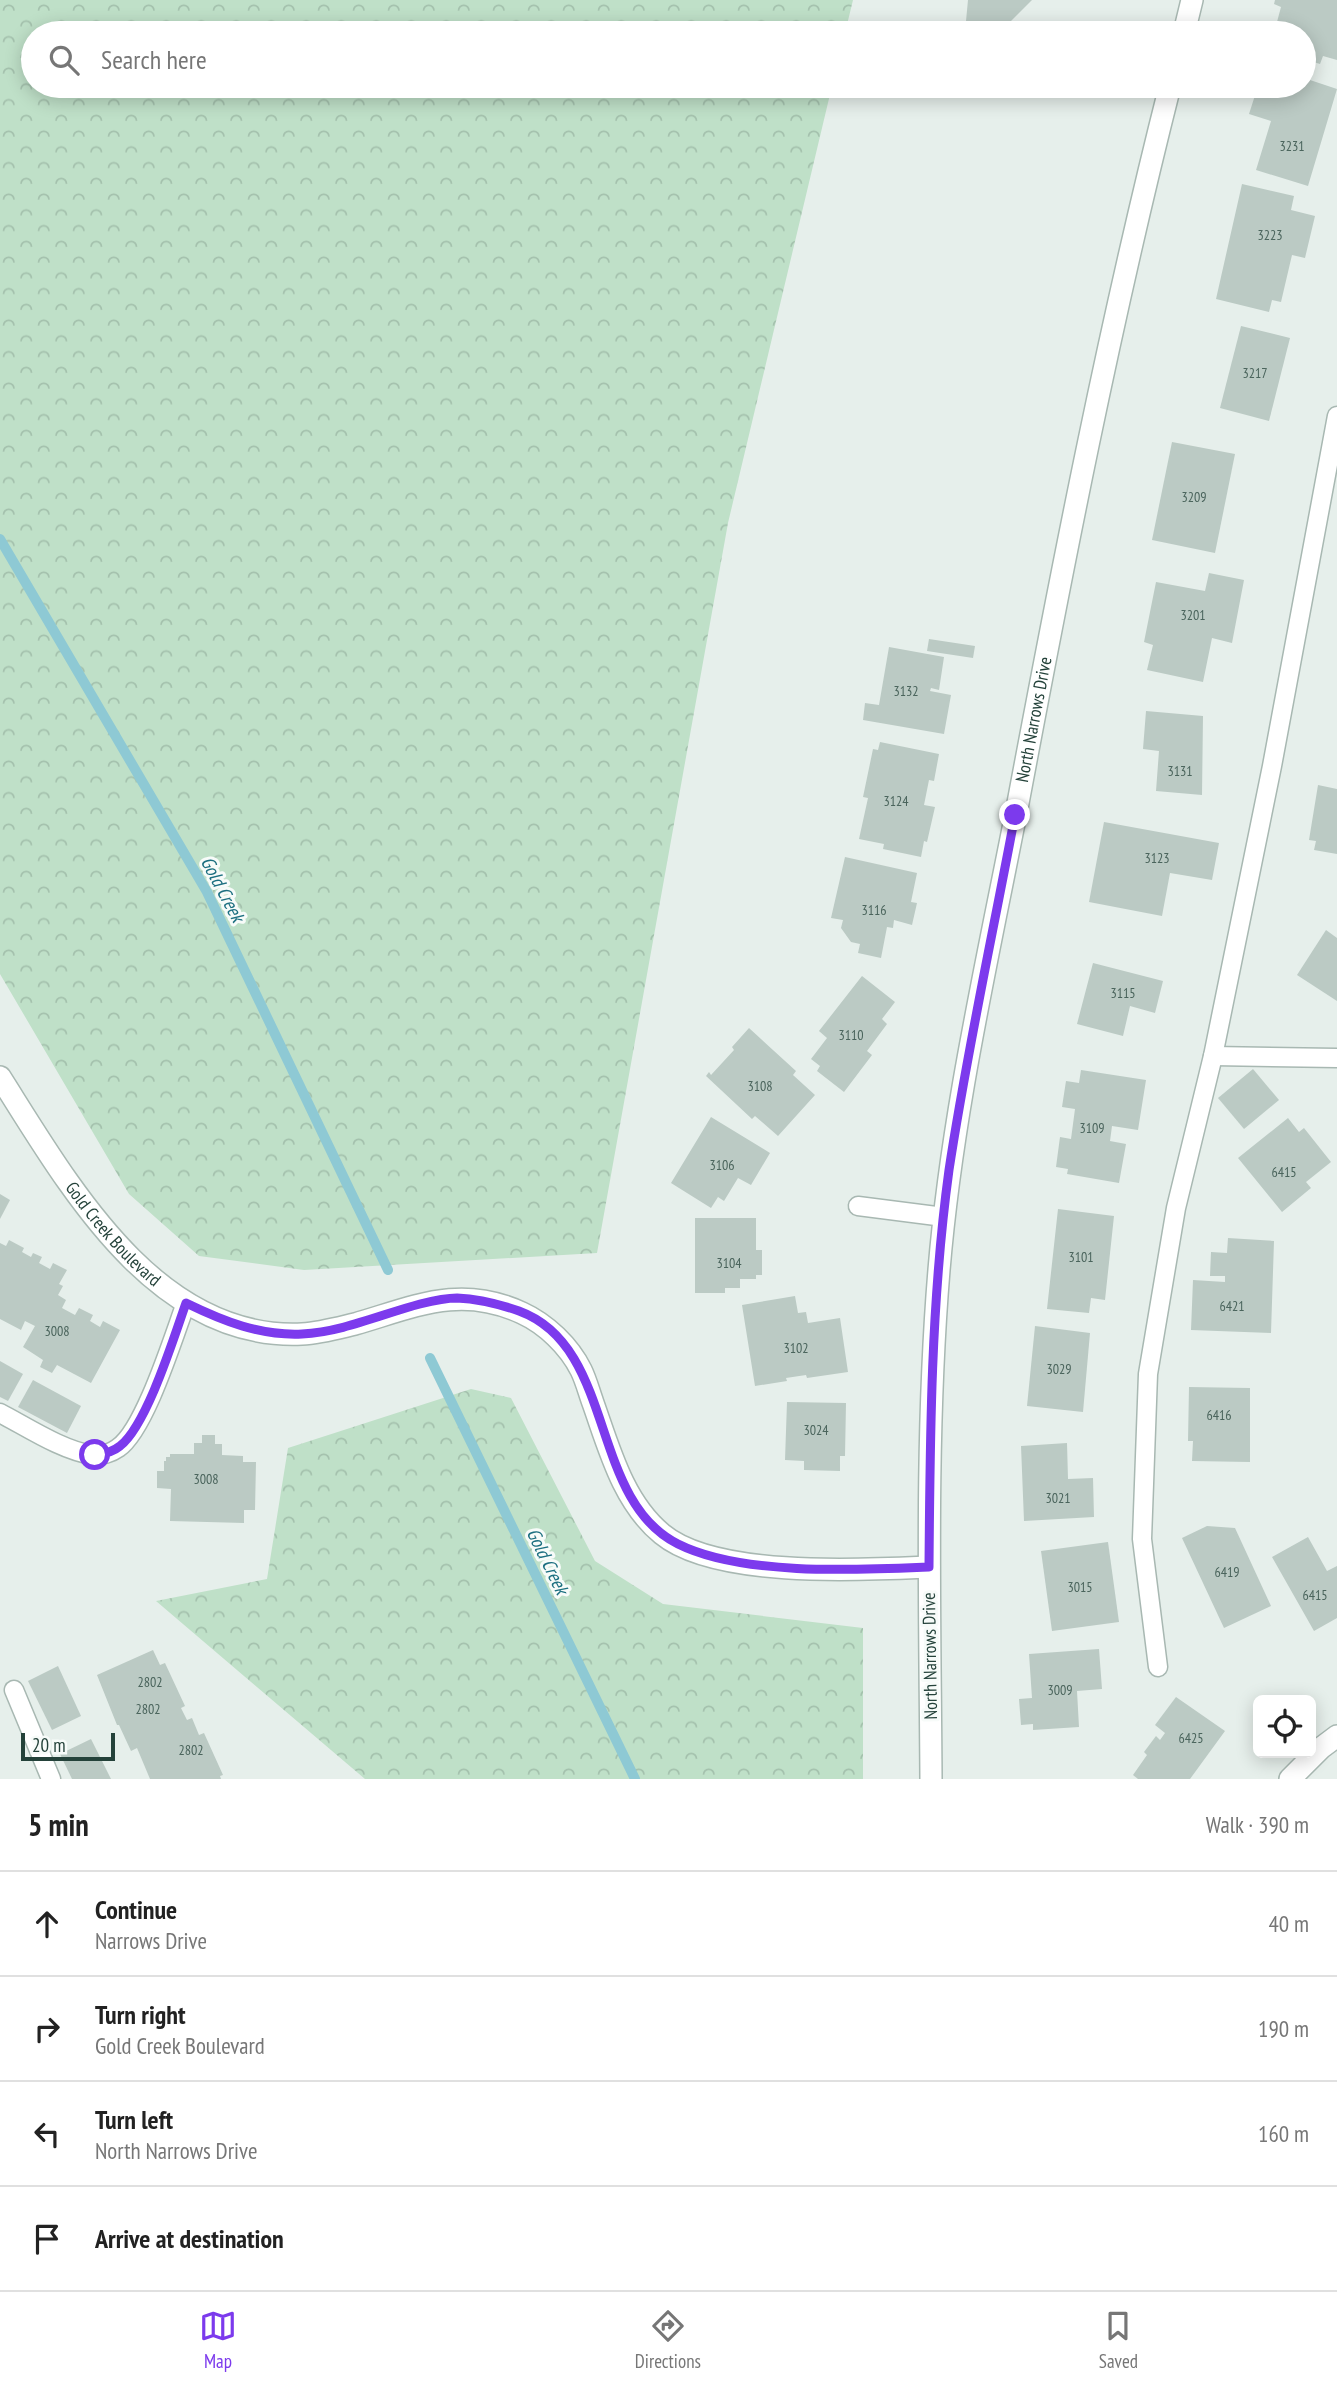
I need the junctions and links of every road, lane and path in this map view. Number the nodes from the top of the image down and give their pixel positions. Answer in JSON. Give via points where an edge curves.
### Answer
{"nodes":[{"id":1,"x":1192,"y":0,"type":"edge"},
{"id":2,"x":1187,"y":21,"type":"edge"},
{"id":3,"x":1167,"y":98,"type":"edge"},
{"id":4,"x":1337,"y":416,"type":"edge"},
{"id":5,"x":1213,"y":1056,"type":"junction"},
{"id":6,"x":1337,"y":1058,"type":"edge"},
{"id":7,"x":0,"y":1077,"type":"edge"},
{"id":8,"x":858,"y":1206,"type":"dead end"},
{"id":9,"x":944,"y":1217,"type":"junction"},
{"id":10,"x":186,"y":1303,"type":"junction"},
{"id":11,"x":0,"y":1413,"type":"edge"},
{"id":12,"x":929,"y":1567,"type":"junction"},
{"id":13,"x":1158,"y":1667,"type":"dead end"},
{"id":14,"x":14,"y":1690,"type":"dead end"},
{"id":15,"x":1337,"y":1736,"type":"edge"},
{"id":16,"x":51,"y":1779,"type":"edge"},
{"id":17,"x":931,"y":1779,"type":"edge"},
{"id":18,"x":1290,"y":1779,"type":"edge"}],
"edges":[{"from":1,"to":2,"type":"street"},
{"from":3,"to":9,"type":"street","name":"North Narrows Drive","via":[[1063,566],[972,1040]]},
{"from":4,"to":5,"type":"lane"},
{"from":5,"to":6,"type":"lane"},
{"from":5,"to":13,"type":"lane","via":[[1177,1208],[1149,1374],[1142,1539]]},
{"from":7,"to":10,"type":"street","name":"Gold Creek Boulevard","via":[[92,1213],[134,1262]]},
{"from":8,"to":9,"type":"lane"},
{"from":9,"to":12,"type":"street","name":"North Narrows Drive","via":[[930,1426]]},
{"from":10,"to":11,"type":"lane","via":[[158,1381],[138,1423],[119,1448],[106,1454],[80,1452]]},
{"from":10,"to":12,"type":"street","name":"Gold Creek Boulevard","via":[[238,1326],[302,1334],[454,1298],[521,1312],[543,1325],[581,1369],[631,1497],[661,1534],[712,1558],[757,1564],[870,1570]]},
{"from":12,"to":17,"type":"street","name":"North Narrows Drive"},
{"from":14,"to":16,"type":"lane"},
{"from":15,"to":18,"type":"street"}]}
